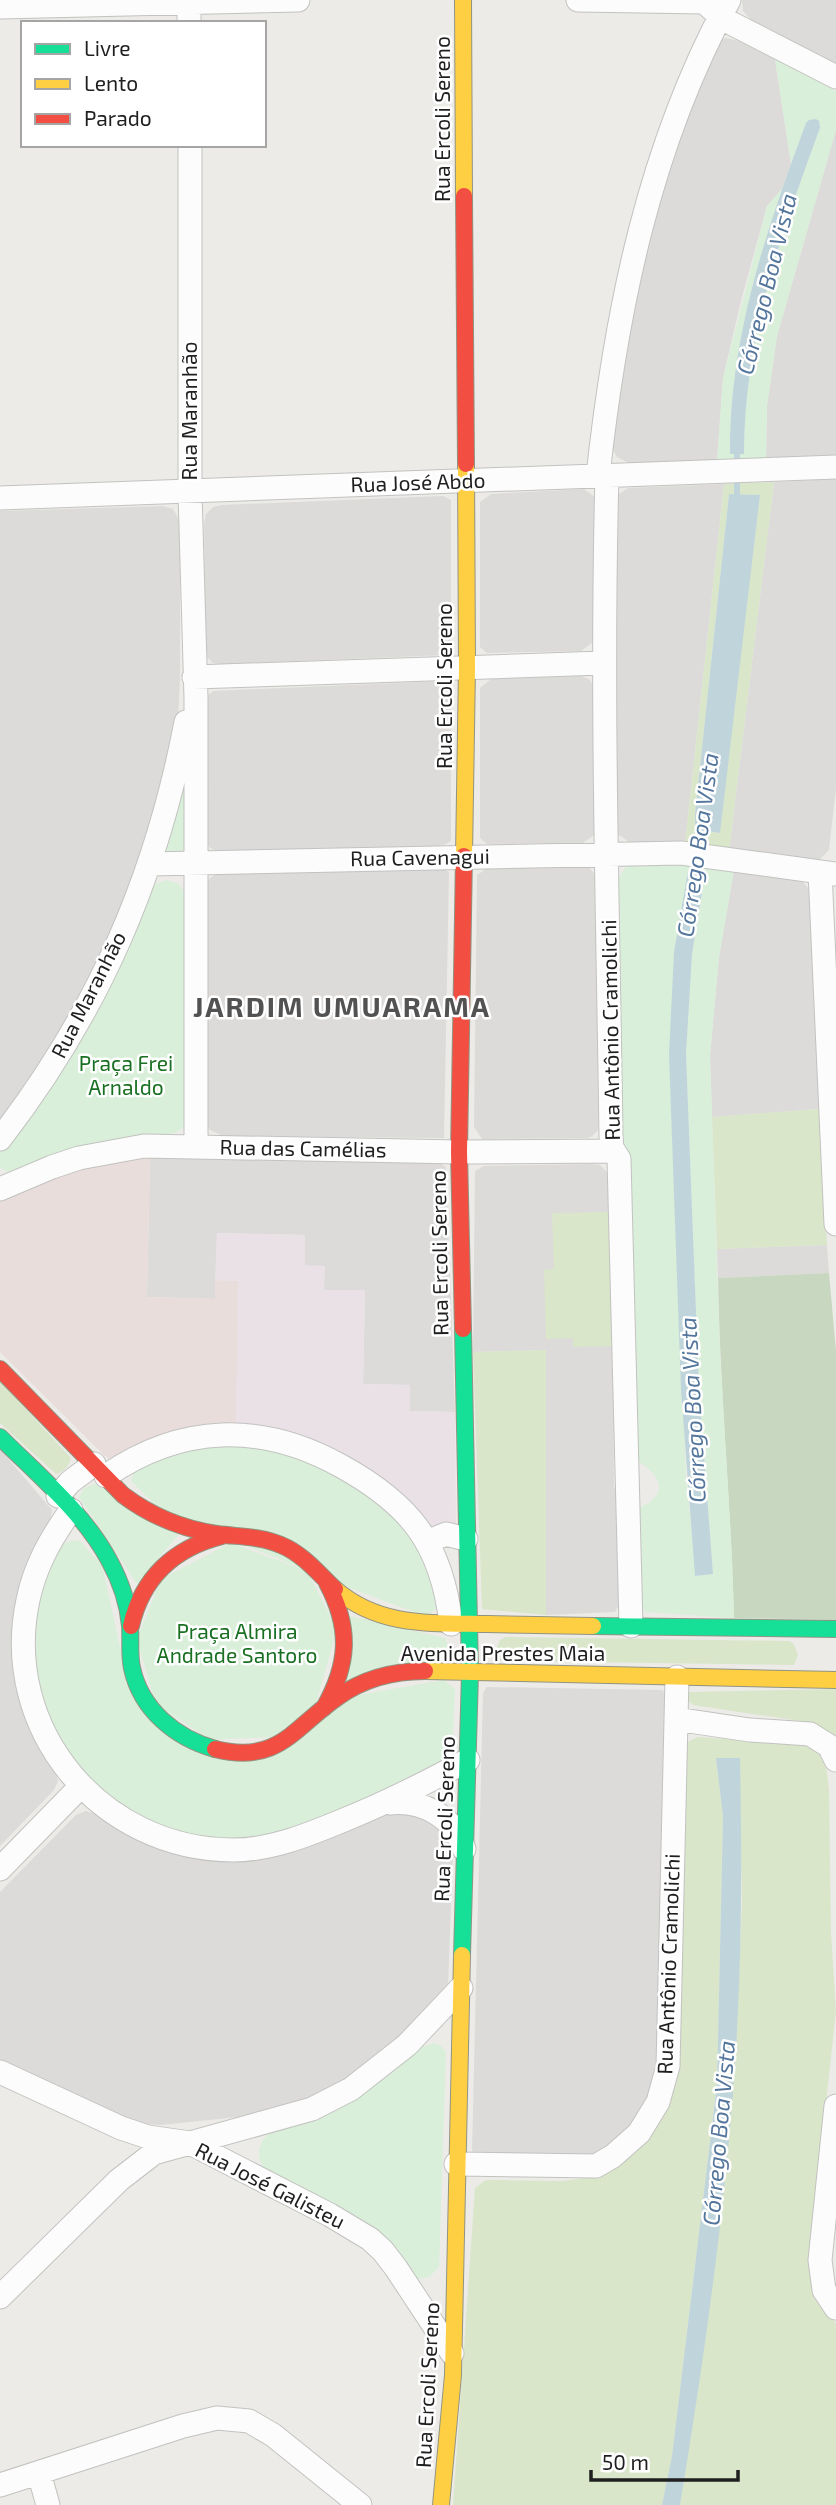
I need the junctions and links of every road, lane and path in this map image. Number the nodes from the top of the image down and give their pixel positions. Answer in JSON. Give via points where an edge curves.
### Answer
{"nodes":[{"id":1,"x":298,"y":0,"type":"edge"},
{"id":2,"x":463,"y":0,"type":"edge"},
{"id":3,"x":578,"y":0,"type":"edge"},
{"id":4,"x":0,"y":7,"type":"edge"},
{"id":5,"x":189,"y":8,"type":"edge"},
{"id":6,"x":724,"y":12,"type":"edge"},
{"id":7,"x":836,"y":77,"type":"edge"},
{"id":8,"x":190,"y":147,"type":"edge"},
{"id":9,"x":836,"y":467,"type":"edge"},
{"id":10,"x":602,"y":475,"type":"junction"},
{"id":11,"x":467,"y":481,"type":"junction"},
{"id":12,"x":190,"y":493,"type":"junction"},
{"id":13,"x":0,"y":498,"type":"edge"},
{"id":14,"x":603,"y":663,"type":"junction"},
{"id":15,"x":467,"y":668,"type":"junction"},
{"id":16,"x":194,"y":677,"type":"junction"},
{"id":17,"x":607,"y":853,"type":"junction"},
{"id":18,"x":465,"y":857,"type":"junction"},
{"id":19,"x":196,"y":863,"type":"junction"},
{"id":20,"x":150,"y":864,"type":"junction"},
{"id":21,"x":832,"y":872,"type":"edge"},
{"id":22,"x":833,"y":1128,"type":"edge"},
{"id":23,"x":0,"y":1139,"type":"edge"},
{"id":24,"x":196,"y":1147,"type":"junction"},
{"id":25,"x":614,"y":1151,"type":"junction"},
{"id":26,"x":459,"y":1152,"type":"junction"},
{"id":27,"x":6,"y":1181,"type":"edge"},
{"id":28,"x":836,"y":1224,"type":"edge"},
{"id":29,"x":0,"y":1369,"type":"edge"},
{"id":30,"x":0,"y":1437,"type":"edge"},
{"id":31,"x":100,"y":1470,"type":"junction"},
{"id":32,"x":64,"y":1503,"type":"junction"},
{"id":33,"x":230,"y":1535,"type":"junction"},
{"id":34,"x":466,"y":1539,"type":"junction"},
{"id":35,"x":427,"y":1542,"type":"junction"},
{"id":36,"x":324,"y":1578,"type":"junction"},
{"id":37,"x":460,"y":1624,"type":"junction"},
{"id":38,"x":631,"y":1626,"type":"junction"},
{"id":39,"x":836,"y":1629,"type":"edge"},
{"id":40,"x":130,"y":1635,"type":"junction"},
{"id":41,"x":470,"y":1673,"type":"junction"},
{"id":42,"x":677,"y":1677,"type":"junction"},
{"id":43,"x":836,"y":1680,"type":"edge"},
{"id":44,"x":323,"y":1709,"type":"junction"},
{"id":45,"x":676,"y":1719,"type":"junction"},
{"id":46,"x":468,"y":1760,"type":"junction"},
{"id":47,"x":836,"y":1760,"type":"edge"},
{"id":48,"x":81,"y":1786,"type":"junction"},
{"id":49,"x":378,"y":1806,"type":"junction"},
{"id":50,"x":466,"y":1855,"type":"junction"},
{"id":51,"x":0,"y":1869,"type":"edge"},
{"id":52,"x":461,"y":1989,"type":"junction"},
{"id":53,"x":0,"y":2072,"type":"edge"},
{"id":54,"x":836,"y":2106,"type":"edge"},
{"id":55,"x":190,"y":2143,"type":"junction"},
{"id":56,"x":456,"y":2164,"type":"junction"},
{"id":57,"x":0,"y":2297,"type":"edge"},
{"id":58,"x":836,"y":2308,"type":"edge"},
{"id":59,"x":452,"y":2353,"type":"junction"},
{"id":60,"x":39,"y":2473,"type":"junction"},
{"id":61,"x":0,"y":2485,"type":"edge"},
{"id":62,"x":48,"y":2505,"type":"edge"},
{"id":63,"x":360,"y":2505,"type":"edge"},
{"id":64,"x":441,"y":2505,"type":"edge"}],
"edges":[{"from":1,"to":5,"type":"street"},
{"from":2,"to":11,"type":"street","name":"Rua Ercoli Sereno"},
{"from":3,"to":6,"type":"street","via":[[704,2]]},
{"from":4,"to":5,"type":"street"},
{"from":6,"to":7,"type":"street"},
{"from":6,"to":10,"type":"street","name":"Rua Antônio Cramolichi","via":[[678,111],[643,218],[607,391]]},
{"from":8,"to":12,"type":"street","name":"Rua Maranhão"},
{"from":9,"to":10,"type":"street","name":"Rua José Abdo"},
{"from":10,"to":11,"type":"street","name":"Rua José Abdo"},
{"from":10,"to":14,"type":"street","name":"Rua Antônio Cramolichi"},
{"from":11,"to":12,"type":"street","name":"Rua José Abdo"},
{"from":11,"to":15,"type":"street","name":"Rua Ercoli Sereno"},
{"from":12,"to":13,"type":"street","name":"Rua José Abdo"},
{"from":12,"to":16,"type":"street","name":"Rua Maranhão"},
{"from":14,"to":15,"type":"street"},
{"from":14,"to":17,"type":"street","name":"Rua Antônio Cramolichi"},
{"from":15,"to":16,"type":"street"},
{"from":15,"to":18,"type":"street","name":"Rua Ercoli Sereno"},
{"from":16,"to":19,"type":"street","name":"Rua Maranhão"},
{"from":16,"to":20,"type":"street","name":"Rua Maranhão","via":[[176,772]]},
{"from":17,"to":18,"type":"street","name":"Rua Cavenagui"},
{"from":17,"to":21,"type":"street","name":"Rua Cavenagui","via":[[699,856]]},
{"from":17,"to":25,"type":"street","name":"Rua Antônio Cramolichi"},
{"from":18,"to":19,"type":"street","name":"Rua Cavenagui"},
{"from":18,"to":26,"type":"street","name":"Rua Ercoli Sereno"},
{"from":19,"to":20,"type":"street","name":"Rua Cavenagui"},
{"from":19,"to":24,"type":"street","name":"Rua Maranhão"},
{"from":20,"to":23,"type":"street","name":"Rua Maranhão","via":[[81,1017]]},
{"from":21,"to":22,"type":"street"},
{"from":22,"to":28,"type":"street"},
{"from":24,"to":26,"type":"street","name":"Rua das Camélias"},
{"from":24,"to":27,"type":"street","name":"Rua das Camélias","via":[[144,1146],[106,1152]]},
{"from":25,"to":26,"type":"street","name":"Rua das Camélias"},
{"from":25,"to":38,"type":"street","name":"Rua Antônio Cramolichi","via":[[619,1159]]},
{"from":26,"to":34,"type":"street","name":"Rua Ercoli Sereno"},
{"from":29,"to":31,"type":"street","name":"Avenida Prestes Maia"},
{"from":30,"to":32,"type":"street","name":"Avenida Prestes Maia"},
{"from":31,"to":32,"type":"street"},
{"from":31,"to":33,"type":"street","name":"Avenida Prestes Maia","via":[[123,1495],[156,1518]]},
{"from":31,"to":35,"type":"street","via":[[202,1436],[277,1439],[324,1456],[381,1490]]},
{"from":32,"to":40,"type":"street","name":"Avenida Prestes Maia","via":[[99,1542],[118,1579]]},
{"from":32,"to":48,"type":"street","via":[[27,1601],[23,1651],[40,1723],[57,1756]]},
{"from":33,"to":36,"type":"street","name":"Avenida Prestes Maia","via":[[283,1545]]},
{"from":33,"to":40,"type":"street","via":[[197,1543],[167,1561],[144,1588]]},
{"from":34,"to":35,"type":"street","via":[[446,1534]]},
{"from":34,"to":37,"type":"street","name":"Rua Ercoli Sereno"},
{"from":35,"to":37,"type":"street"},
{"from":36,"to":37,"type":"street","name":"Avenida Prestes Maia","via":[[355,1604],[387,1618]]},
{"from":36,"to":44,"type":"street","via":[[341,1610],[346,1645],[339,1681]]},
{"from":37,"to":38,"type":"street","name":"Avenida Prestes Maia"},
{"from":37,"to":41,"type":"street","name":"Rua Ercoli Sereno"},
{"from":38,"to":39,"type":"street","name":"Avenida Prestes Maia","via":[[807,1635]]},
{"from":40,"to":44,"type":"street","name":"Avenida Prestes Maia","via":[[133,1673],[149,1706],[174,1732],[207,1748],[243,1752],[278,1745],[309,1725]]},
{"from":41,"to":42,"type":"street","name":"Avenida Prestes Maia"},
{"from":41,"to":44,"type":"street","name":"Avenida Prestes Maia","via":[[423,1670],[391,1674],[354,1688]]},
{"from":41,"to":46,"type":"street","name":"Rua Ercoli Sereno"},
{"from":42,"to":43,"type":"street","name":"Avenida Prestes Maia","via":[[806,1673]]},
{"from":42,"to":45,"type":"street","name":"Rua Antônio Cramolichi"},
{"from":45,"to":47,"type":"street","via":[[810,1734],[829,1746]]},
{"from":45,"to":56,"type":"street","name":"Rua Antônio Cramolichi","via":[[668,2066],[658,2102],[633,2140],[596,2166]]},
{"from":46,"to":49,"type":"street"},
{"from":46,"to":50,"type":"street","name":"Rua Ercoli Sereno"},
{"from":48,"to":49,"type":"street","via":[[139,1829],[209,1849],[283,1843]]},
{"from":48,"to":51,"type":"street"},
{"from":49,"to":50,"type":"street","via":[[401,1802],[427,1808],[453,1827]]},
{"from":50,"to":52,"type":"street","name":"Rua Ercoli Sereno"},
{"from":52,"to":55,"type":"street","via":[[407,2045],[351,2088],[312,2109]]},
{"from":52,"to":56,"type":"street","name":"Rua Ercoli Sereno"},
{"from":53,"to":55,"type":"street","via":[[121,2128]]},
{"from":54,"to":58,"type":"street","via":[[820,2260],[824,2290]]},
{"from":55,"to":57,"type":"street","name":"Rua José Galisteu","via":[[154,2153],[119,2180]]},
{"from":55,"to":59,"type":"street","name":"Rua José Galisteu","via":[[370,2239],[396,2268]]},
{"from":56,"to":59,"type":"street","name":"Rua Ercoli Sereno"},
{"from":59,"to":64,"type":"street","name":"Rua Ercoli Sereno"},
{"from":60,"to":61,"type":"street"},
{"from":60,"to":62,"type":"street"},
{"from":60,"to":63,"type":"street","via":[[183,2426],[217,2418],[249,2421]]}]}
